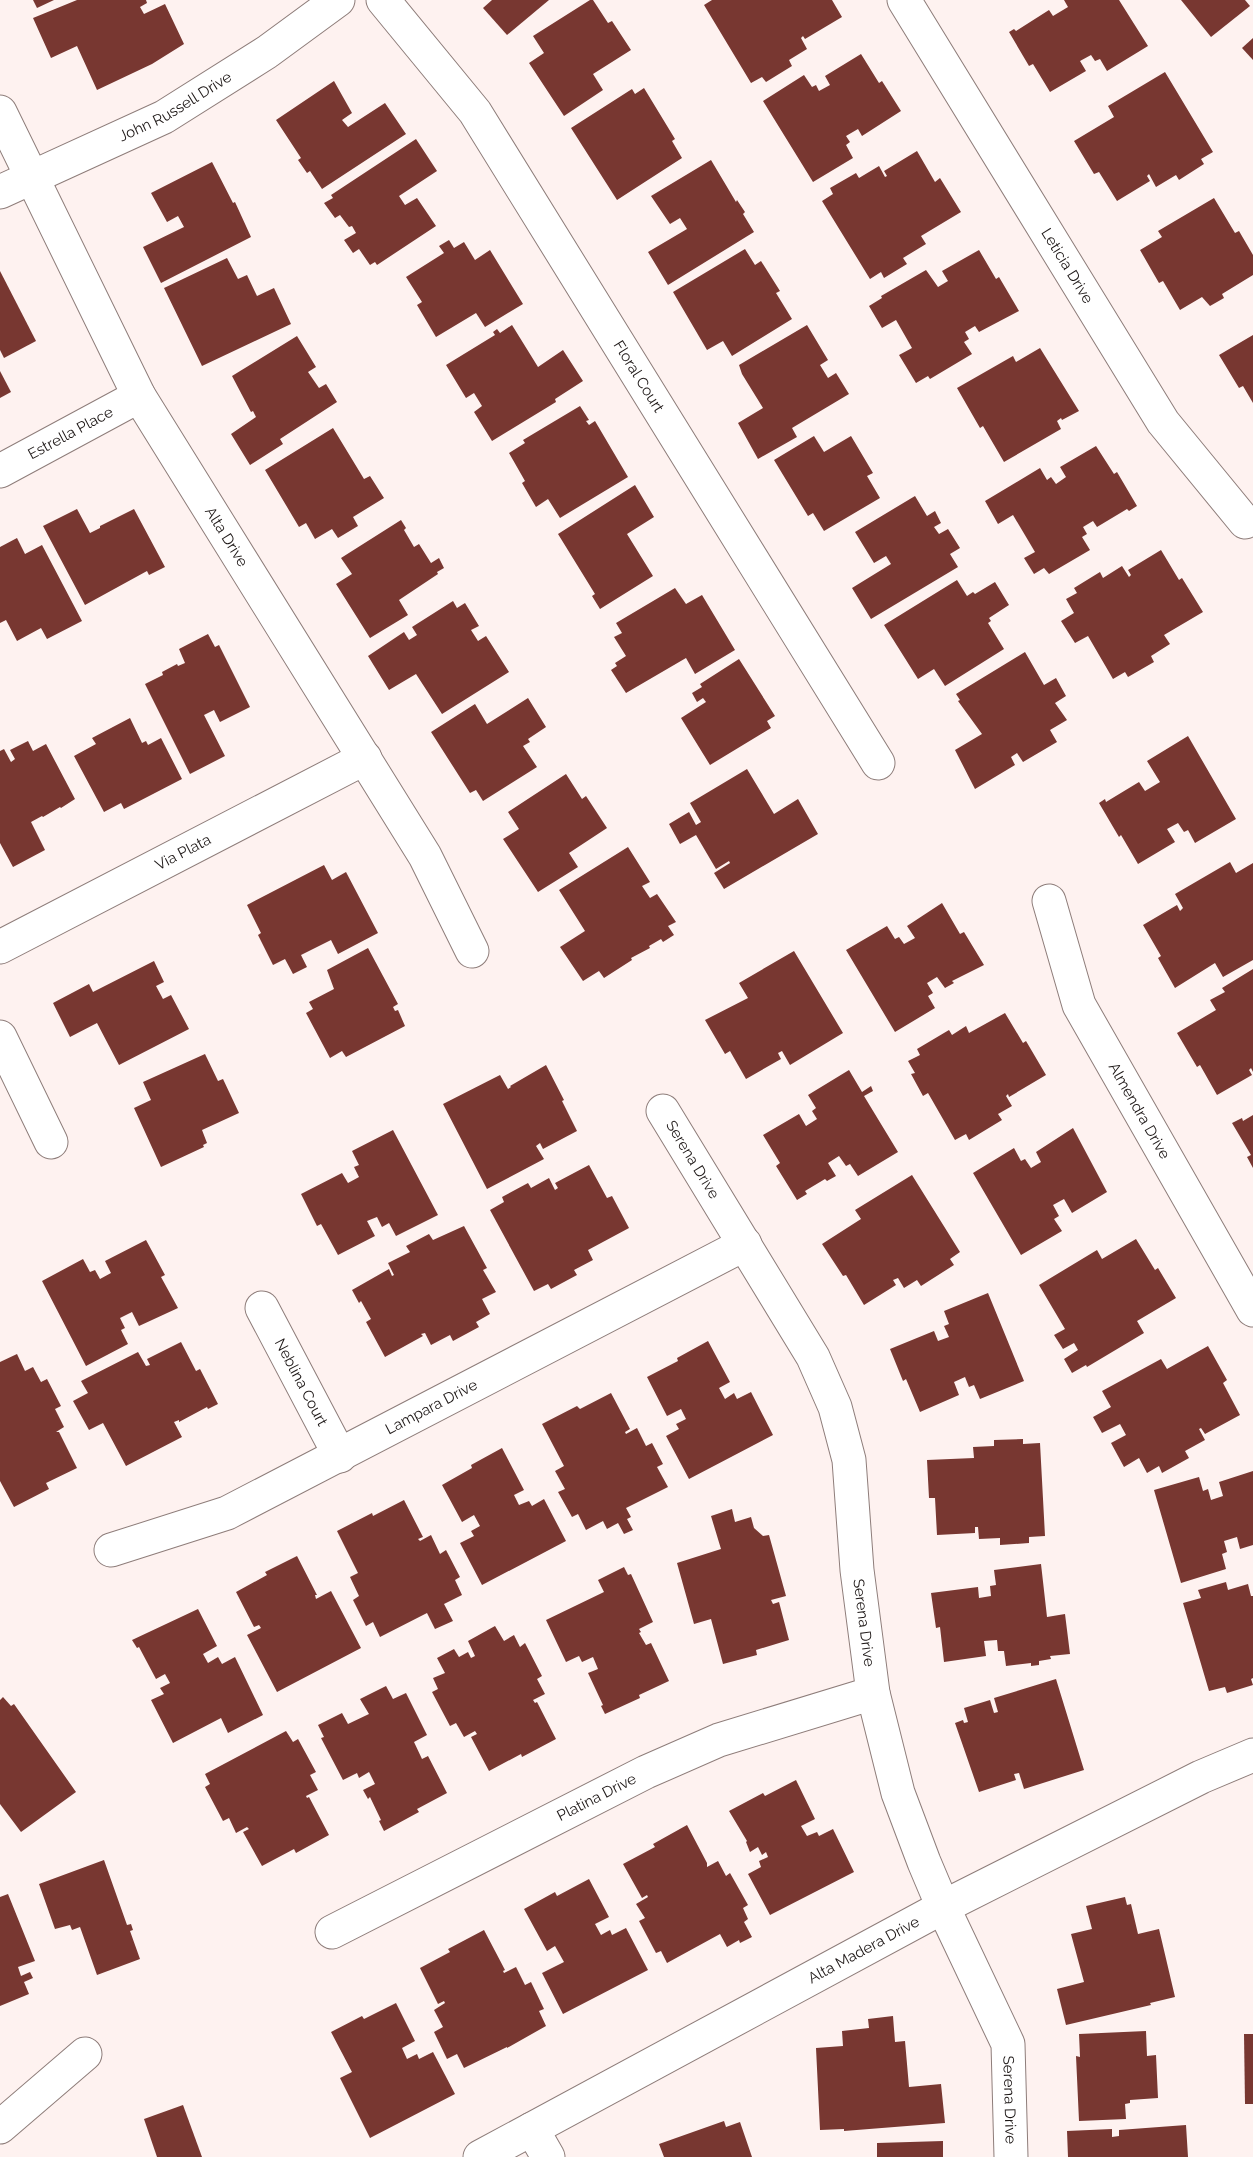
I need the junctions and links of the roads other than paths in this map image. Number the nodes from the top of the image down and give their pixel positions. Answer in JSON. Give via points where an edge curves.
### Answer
{"nodes":[{"id":1,"x":338,"y":0,"type":"edge"},
{"id":2,"x":383,"y":0,"type":"edge"},
{"id":3,"x":904,"y":0,"type":"edge"},
{"id":4,"x":0,"y":112,"type":"edge"},
{"id":5,"x":31,"y":177,"type":"junction"},
{"id":6,"x":0,"y":192,"type":"edge"},
{"id":7,"x":139,"y":396,"type":"junction"},
{"id":8,"x":0,"y":471,"type":"edge"},
{"id":9,"x":1245,"y":522,"type":"dead end"},
{"id":10,"x":365,"y":758,"type":"junction"},
{"id":11,"x":878,"y":763,"type":"dead end"},
{"id":12,"x":1049,"y":901,"type":"dead end"},
{"id":13,"x":0,"y":947,"type":"edge"},
{"id":14,"x":472,"y":951,"type":"dead end"},
{"id":15,"x":0,"y":1037,"type":"edge"},
{"id":16,"x":663,"y":1111,"type":"dead end"},
{"id":17,"x":51,"y":1142,"type":"dead end"},
{"id":18,"x":745,"y":1244,"type":"junction"},
{"id":19,"x":262,"y":1308,"type":"dead end"},
{"id":20,"x":1253,"y":1310,"type":"edge"},
{"id":21,"x":340,"y":1456,"type":"junction"},
{"id":22,"x":111,"y":1550,"type":"dead end"},
{"id":23,"x":873,"y":1694,"type":"junction"},
{"id":24,"x":1253,"y":1755,"type":"edge"},
{"id":25,"x":943,"y":1907,"type":"junction"},
{"id":26,"x":332,"y":1932,"type":"dead end"},
{"id":27,"x":86,"y":2054,"type":"dead end"},
{"id":28,"x":0,"y":2127,"type":"edge"},
{"id":29,"x":540,"y":2143,"type":"edge"},
{"id":30,"x":480,"y":2157,"type":"edge"},
{"id":31,"x":1011,"y":2157,"type":"edge"}],
"edges":[{"from":1,"to":5,"type":"street","name":"John Russell Drive","via":[[267,52],[164,117]]},
{"from":2,"to":11,"type":"street","name":"Floral Court","via":[[475,112]]},
{"from":3,"to":9,"type":"street","name":"Leticia Drive","via":[[1163,422]]},
{"from":4,"to":5,"type":"street","name":"Alta Drive"},
{"from":5,"to":6,"type":"street","name":"John Russell Drive"},
{"from":5,"to":7,"type":"street","name":"Alta Drive"},
{"from":7,"to":8,"type":"street","name":"Estrella Place"},
{"from":7,"to":10,"type":"street","name":"Alta Drive"},
{"from":10,"to":13,"type":"street","name":"Via Plata"},
{"from":10,"to":14,"type":"street","name":"Alta Drive","via":[[425,856]]},
{"from":12,"to":20,"type":"street","name":"Almendra Drive","via":[[1079,1005]]},
{"from":15,"to":17,"type":"street"},
{"from":16,"to":18,"type":"street","name":"Serena Drive"},
{"from":18,"to":21,"type":"street","name":"Lampara Drive"},
{"from":18,"to":23,"type":"street","name":"Serena Drive","via":[[813,1357],[836,1407],[849,1460],[857,1570]]},
{"from":19,"to":21,"type":"street","name":"Neblina Court"},
{"from":21,"to":22,"type":"street","name":"Lampara Drive","via":[[227,1513]]},
{"from":23,"to":25,"type":"street","name":"Serena Drive","via":[[898,1793]]},
{"from":23,"to":26,"type":"street","name":"Platina Drive","via":[[719,1740],[646,1772]]},
{"from":24,"to":25,"type":"street","name":"Alta Madera Drive"},
{"from":25,"to":29,"type":"street","name":"Alta Madera Drive"},
{"from":25,"to":31,"type":"street","name":"Serena Drive","via":[[1008,2044]]},
{"from":27,"to":28,"type":"street"},
{"from":29,"to":30,"type":"street","name":"Alta Madera Drive"}]}
